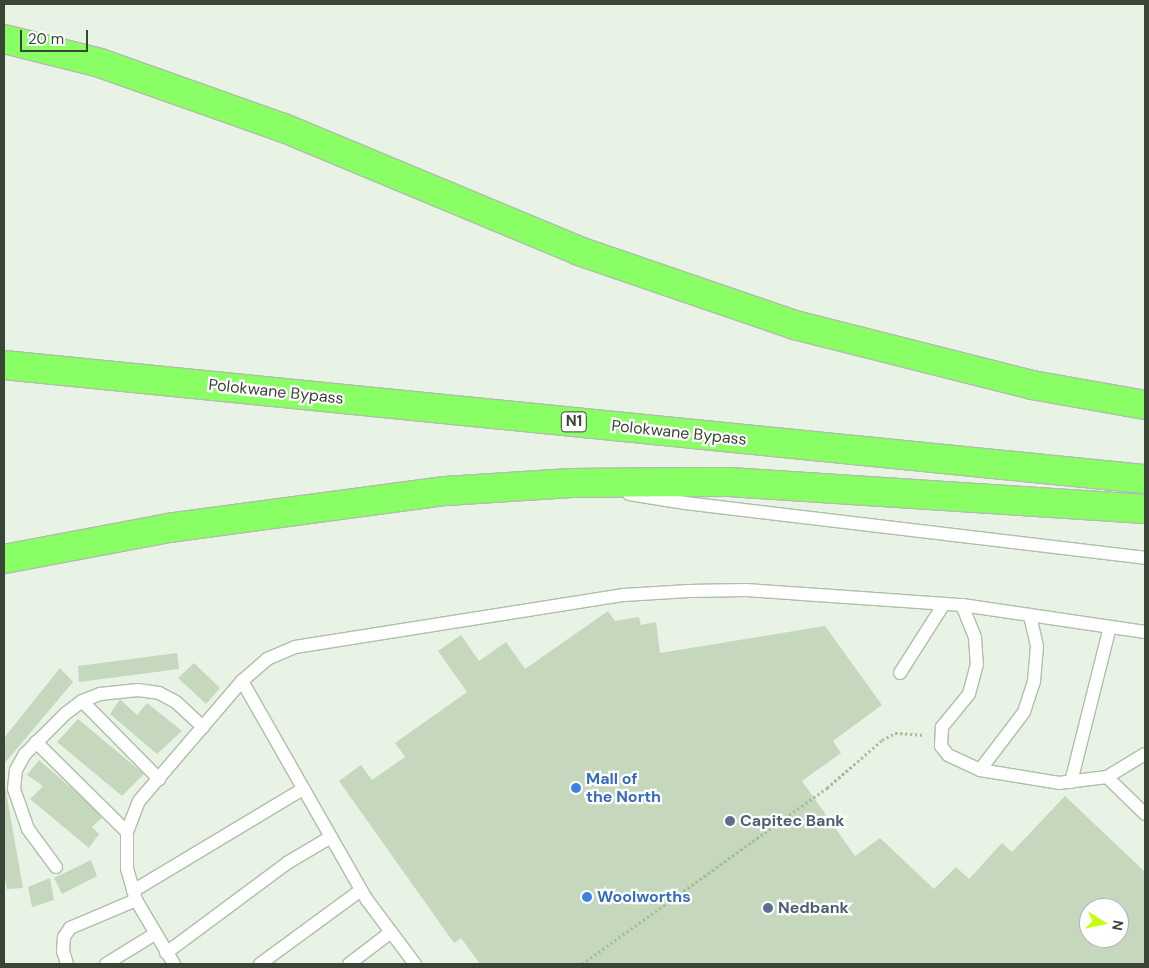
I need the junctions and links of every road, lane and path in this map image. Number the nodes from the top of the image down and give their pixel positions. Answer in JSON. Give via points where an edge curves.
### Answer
{"nodes":[{"id":1,"x":4,"y":39,"type":"edge"},
{"id":2,"x":4,"y":365,"type":"edge"},
{"id":3,"x":1145,"y":405,"type":"edge"},
{"id":4,"x":1145,"y":479,"type":"edge"},
{"id":5,"x":571,"y":483,"type":"junction"},
{"id":6,"x":1145,"y":509,"type":"edge"},
{"id":7,"x":1145,"y":558,"type":"edge"},
{"id":8,"x":9,"y":559,"type":"edge"},
{"id":9,"x":944,"y":604,"type":"junction"},
{"id":10,"x":962,"y":605,"type":"junction"},
{"id":11,"x":1030,"y":615,"type":"junction"},
{"id":12,"x":1110,"y":627,"type":"junction"},
{"id":13,"x":1145,"y":632,"type":"edge"},
{"id":14,"x":900,"y":673,"type":"dead end"},
{"id":15,"x":242,"y":681,"type":"junction"},
{"id":16,"x":82,"y":701,"type":"junction"},
{"id":17,"x":203,"y":727,"type":"junction"},
{"id":18,"x":940,"y":737,"type":"junction"},
{"id":19,"x":36,"y":742,"type":"junction"},
{"id":20,"x":1145,"y":754,"type":"edge"},
{"id":21,"x":980,"y":770,"type":"junction"},
{"id":22,"x":1107,"y":777,"type":"junction"},
{"id":23,"x":159,"y":779,"type":"junction"},
{"id":24,"x":1071,"y":782,"type":"junction"},
{"id":25,"x":304,"y":789,"type":"junction"},
{"id":26,"x":1145,"y":814,"type":"edge"},
{"id":27,"x":127,"y":832,"type":"junction"},
{"id":28,"x":330,"y":837,"type":"junction"},
{"id":29,"x":56,"y":867,"type":"dead end"},
{"id":30,"x":361,"y":890,"type":"junction"},
{"id":31,"x":134,"y":895,"type":"junction"},
{"id":32,"x":391,"y":932,"type":"junction"},
{"id":33,"x":155,"y":934,"type":"junction"},
{"id":34,"x":166,"y":953,"type":"junction"},
{"id":35,"x":67,"y":964,"type":"edge"},
{"id":36,"x":106,"y":964,"type":"edge"},
{"id":37,"x":174,"y":964,"type":"edge"},
{"id":38,"x":260,"y":964,"type":"edge"},
{"id":39,"x":349,"y":964,"type":"edge"},
{"id":40,"x":415,"y":964,"type":"edge"},
{"id":41,"x":582,"y":964,"type":"edge"}],
"edges":[{"from":1,"to":3,"type":"highway","via":[[100,63],[284,128],[579,251],[795,325],[1032,385]]},
{"from":2,"to":4,"type":"highway","name":"Polokwane Bypass","number":"N1"},
{"from":5,"to":6,"type":"highway","via":[[729,482]]},
{"from":5,"to":7,"type":"lane","via":[[685,503]]},
{"from":5,"to":8,"type":"highway","via":[[437,492],[168,528]]},
{"from":9,"to":10,"type":"lane"},
{"from":9,"to":14,"type":"lane"},
{"from":9,"to":15,"type":"lane","via":[[746,590],[624,595],[295,647],[267,659]]},
{"from":10,"to":11,"type":"lane"},
{"from":10,"to":18,"type":"lane","via":[[975,638],[975,679],[969,694],[942,727]]},
{"from":11,"to":12,"type":"lane"},
{"from":11,"to":21,"type":"lane","via":[[1037,646],[1034,681],[1027,704]]},
{"from":12,"to":13,"type":"lane"},
{"from":12,"to":24,"type":"lane"},
{"from":15,"to":17,"type":"lane"},
{"from":15,"to":25,"type":"lane"},
{"from":16,"to":17,"type":"lane","via":[[100,694],[138,690],[159,692],[176,702]]},
{"from":16,"to":19,"type":"lane"},
{"from":16,"to":23,"type":"lane"},
{"from":17,"to":23,"type":"lane"},
{"from":18,"to":21,"type":"lane","via":[[948,755]]},
{"from":18,"to":41,"type":"path","via":[[895,733],[882,740],[827,788]]},
{"from":19,"to":27,"type":"lane"},
{"from":19,"to":29,"type":"lane","via":[[16,770],[14,789],[28,829]]},
{"from":20,"to":22,"type":"lane"},
{"from":21,"to":24,"type":"lane","via":[[1029,780]]},
{"from":22,"to":24,"type":"lane"},
{"from":22,"to":26,"type":"lane"},
{"from":23,"to":27,"type":"lane","via":[[140,801]]},
{"from":25,"to":28,"type":"lane"},
{"from":25,"to":31,"type":"lane"},
{"from":27,"to":31,"type":"lane","via":[[126,868]]},
{"from":28,"to":30,"type":"lane"},
{"from":28,"to":34,"type":"lane","via":[[288,863]]},
{"from":30,"to":32,"type":"lane"},
{"from":30,"to":38,"type":"lane"},
{"from":31,"to":33,"type":"lane"},
{"from":31,"to":35,"type":"lane","via":[[70,928],[64,938]]},
{"from":32,"to":39,"type":"lane"},
{"from":32,"to":40,"type":"lane"},
{"from":33,"to":34,"type":"lane"},
{"from":33,"to":36,"type":"lane"},
{"from":34,"to":37,"type":"lane"}]}
